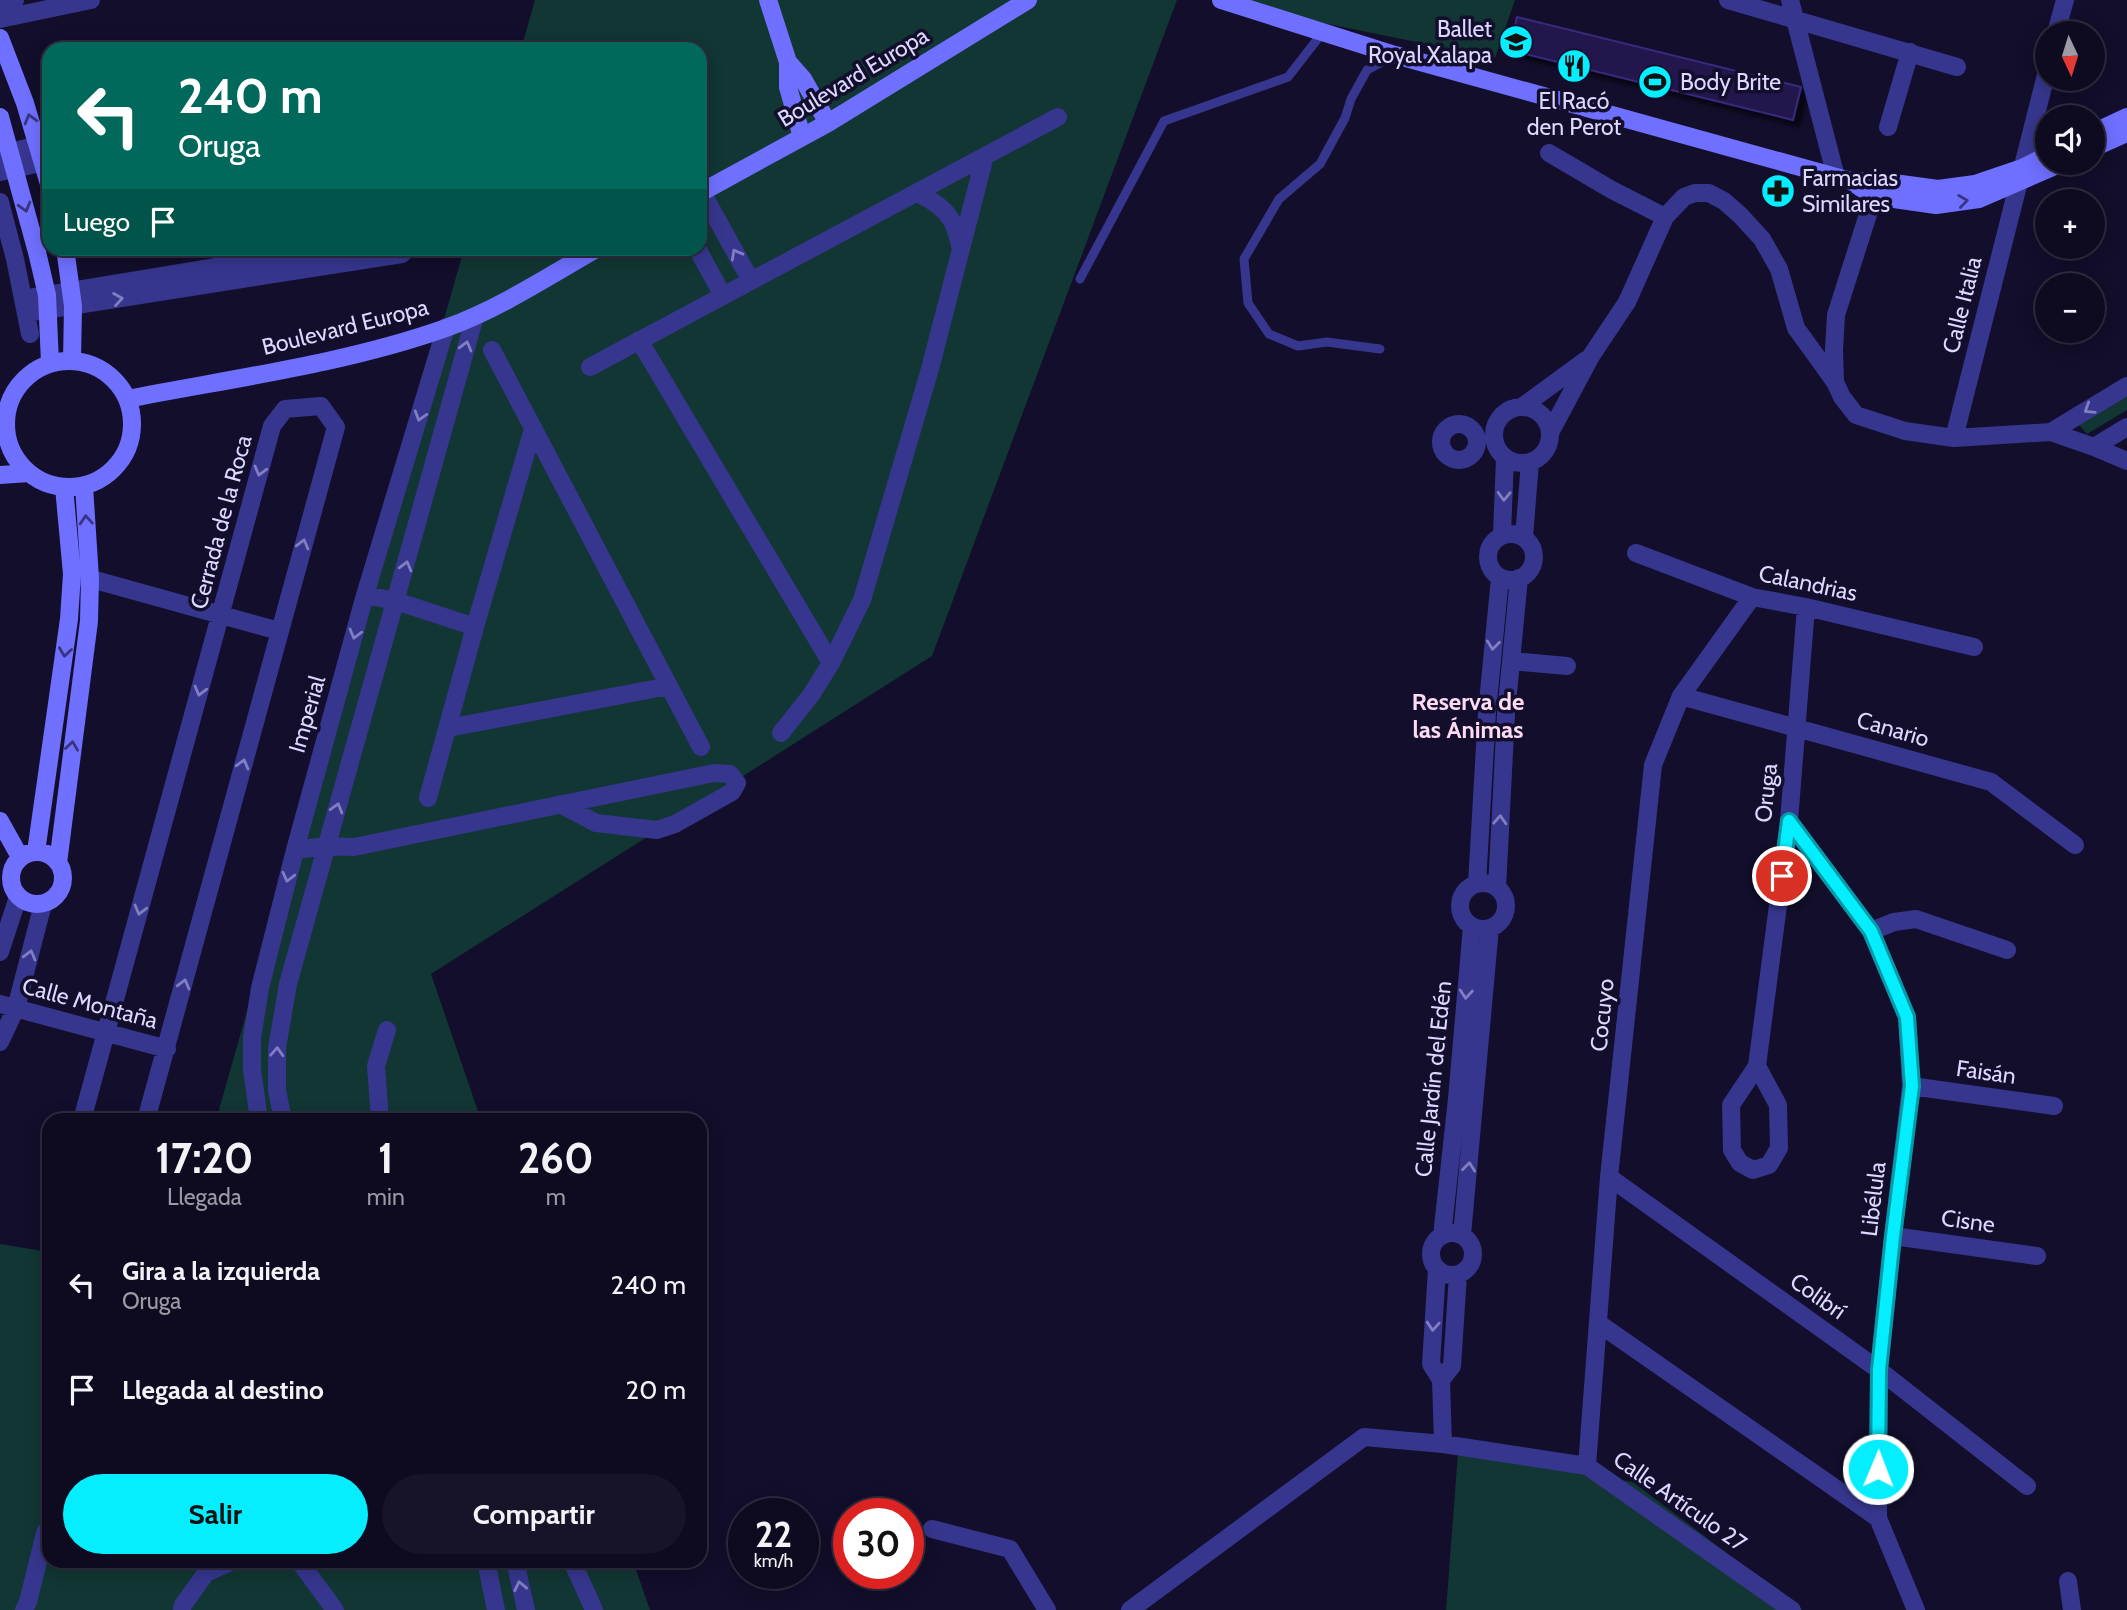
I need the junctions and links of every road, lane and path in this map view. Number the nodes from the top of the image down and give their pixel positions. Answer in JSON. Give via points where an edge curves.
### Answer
{"nodes":[{"id":1,"x":15,"y":0,"type":"edge"},
{"id":2,"x":91,"y":0,"type":"edge"},
{"id":3,"x":768,"y":0,"type":"edge"},
{"id":4,"x":1028,"y":0,"type":"edge"},
{"id":5,"x":1221,"y":0,"type":"edge"},
{"id":6,"x":1728,"y":0,"type":"edge"},
{"id":7,"x":1790,"y":0,"type":"edge"},
{"id":8,"x":2065,"y":0,"type":"edge"},
{"id":9,"x":0,"y":3,"type":"edge"},
{"id":10,"x":1795,"y":18,"type":"junction"},
{"id":11,"x":0,"y":19,"type":"edge"},
{"id":12,"x":2059,"y":21,"type":"edge"},
{"id":13,"x":1323,"y":32,"type":"junction"},
{"id":14,"x":0,"y":38,"type":"edge"},
{"id":15,"x":1910,"y":52,"type":"junction"},
{"id":16,"x":1395,"y":55,"type":"junction"},
{"id":17,"x":788,"y":62,"type":"junction"},
{"id":18,"x":1957,"y":67,"type":"dead end"},
{"id":19,"x":2042,"y":91,"type":"edge"},
{"id":20,"x":0,"y":117,"type":"edge"},
{"id":21,"x":1058,"y":117,"type":"dead end"},
{"id":22,"x":2127,"y":117,"type":"edge"},
{"id":23,"x":828,"y":123,"type":"junction"},
{"id":24,"x":1888,"y":127,"type":"dead end"},
{"id":25,"x":2105,"y":127,"type":"edge"},
{"id":26,"x":2127,"y":132,"type":"edge"},
{"id":27,"x":802,"y":137,"type":"junction"},
{"id":28,"x":2105,"y":142,"type":"edge"},
{"id":29,"x":42,"y":146,"type":"edge"},
{"id":30,"x":1549,"y":153,"type":"dead end"},
{"id":31,"x":42,"y":154,"type":"edge"},
{"id":32,"x":985,"y":156,"type":"junction"},
{"id":33,"x":6,"y":161,"type":"edge"},
{"id":34,"x":2035,"y":164,"type":"edge"},
{"id":35,"x":2035,"y":171,"type":"edge"},
{"id":36,"x":2020,"y":175,"type":"junction"},
{"id":37,"x":1844,"y":179,"type":"junction"},
{"id":38,"x":707,"y":189,"type":"edge"},
{"id":39,"x":1876,"y":189,"type":"junction"},
{"id":40,"x":917,"y":192,"type":"junction"},
{"id":41,"x":0,"y":201,"type":"edge"},
{"id":42,"x":707,"y":203,"type":"edge"},
{"id":43,"x":1665,"y":217,"type":"junction"},
{"id":44,"x":960,"y":249,"type":"junction"},
{"id":45,"x":66,"y":256,"type":"edge"},
{"id":46,"x":295,"y":256,"type":"edge"},
{"id":47,"x":385,"y":256,"type":"edge"},
{"id":48,"x":584,"y":256,"type":"edge"},
{"id":49,"x":701,"y":256,"type":"edge"},
{"id":50,"x":195,"y":279,"type":"junction"},
{"id":51,"x":1080,"y":279,"type":"dead end"},
{"id":52,"x":751,"y":281,"type":"junction"},
{"id":53,"x":723,"y":296,"type":"junction"},
{"id":54,"x":72,"y":299,"type":"junction"},
{"id":55,"x":48,"y":302,"type":"junction"},
{"id":56,"x":25,"y":306,"type":"junction"},
{"id":57,"x":475,"y":316,"type":"junction"},
{"id":58,"x":446,"y":327,"type":"junction"},
{"id":59,"x":30,"y":334,"type":"dead end"},
{"id":60,"x":639,"y":340,"type":"junction"},
{"id":61,"x":1380,"y":349,"type":"dead end"},
{"id":62,"x":492,"y":350,"type":"dead end"},
{"id":63,"x":1591,"y":356,"type":"junction"},
{"id":64,"x":72,"y":361,"type":"junction"},
{"id":65,"x":50,"y":363,"type":"junction"},
{"id":66,"x":590,"y":367,"type":"dead end"},
{"id":67,"x":1835,"y":382,"type":"junction"},
{"id":68,"x":2127,"y":386,"type":"edge"},
{"id":69,"x":127,"y":399,"type":"junction"},
{"id":70,"x":1523,"y":406,"type":"junction"},
{"id":71,"x":2127,"y":427,"type":"edge"},
{"id":72,"x":533,"y":429,"type":"junction"},
{"id":73,"x":1551,"y":431,"type":"junction"},
{"id":74,"x":2051,"y":432,"type":"junction"},
{"id":75,"x":1954,"y":438,"type":"junction"},
{"id":76,"x":4,"y":443,"type":"edge"},
{"id":77,"x":2094,"y":447,"type":"junction"},
{"id":78,"x":1505,"y":458,"type":"junction"},
{"id":79,"x":2127,"y":461,"type":"edge"},
{"id":80,"x":1530,"y":462,"type":"junction"},
{"id":81,"x":29,"y":473,"type":"junction"},
{"id":82,"x":0,"y":475,"type":"edge"},
{"id":83,"x":84,"y":485,"type":"junction"},
{"id":84,"x":64,"y":487,"type":"junction"},
{"id":85,"x":1502,"y":534,"type":"junction"},
{"id":86,"x":1524,"y":537,"type":"junction"},
{"id":87,"x":1636,"y":553,"type":"dead end"},
{"id":88,"x":72,"y":573,"type":"junction"},
{"id":89,"x":90,"y":578,"type":"junction"},
{"id":90,"x":1500,"y":578,"type":"junction"},
{"id":91,"x":1519,"y":578,"type":"junction"},
{"id":92,"x":365,"y":595,"type":"junction"},
{"id":93,"x":1752,"y":597,"type":"junction"},
{"id":94,"x":396,"y":601,"type":"junction"},
{"id":95,"x":1807,"y":607,"type":"junction"},
{"id":96,"x":221,"y":614,"type":"junction"},
{"id":97,"x":69,"y":619,"type":"junction"},
{"id":98,"x":89,"y":621,"type":"junction"},
{"id":99,"x":475,"y":627,"type":"junction"},
{"id":100,"x":279,"y":631,"type":"junction"},
{"id":101,"x":1974,"y":647,"type":"dead end"},
{"id":102,"x":1511,"y":661,"type":"junction"},
{"id":103,"x":831,"y":663,"type":"junction"},
{"id":104,"x":1567,"y":667,"type":"dead end"},
{"id":105,"x":669,"y":686,"type":"junction"},
{"id":106,"x":1681,"y":696,"type":"junction"},
{"id":107,"x":1487,"y":712,"type":"junction"},
{"id":108,"x":1506,"y":714,"type":"junction"},
{"id":109,"x":448,"y":728,"type":"junction"},
{"id":110,"x":1797,"y":728,"type":"junction"},
{"id":111,"x":782,"y":733,"type":"dead end"},
{"id":112,"x":701,"y":747,"type":"dead end"},
{"id":113,"x":49,"y":769,"type":"junction"},
{"id":114,"x":69,"y":773,"type":"junction"},
{"id":115,"x":428,"y":798,"type":"dead end"},
{"id":116,"x":560,"y":804,"type":"junction"},
{"id":117,"x":0,"y":821,"type":"edge"},
{"id":118,"x":1789,"y":821,"type":"junction"},
{"id":119,"x":2075,"y":845,"type":"dead end"},
{"id":120,"x":326,"y":846,"type":"junction"},
{"id":121,"x":295,"y":850,"type":"junction"},
{"id":122,"x":28,"y":855,"type":"junction"},
{"id":123,"x":58,"y":863,"type":"junction"},
{"id":124,"x":1477,"y":884,"type":"junction"},
{"id":125,"x":1497,"y":888,"type":"junction"},
{"id":126,"x":18,"y":897,"type":"junction"},
{"id":127,"x":43,"y":904,"type":"junction"},
{"id":128,"x":1472,"y":926,"type":"junction"},
{"id":129,"x":1490,"y":928,"type":"junction"},
{"id":130,"x":1871,"y":931,"type":"junction"},
{"id":131,"x":3,"y":937,"type":"edge"},
{"id":132,"x":2007,"y":950,"type":"dead end"},
{"id":133,"x":8,"y":1006,"type":"edge"},
{"id":134,"x":387,"y":1030,"type":"dead end"},
{"id":135,"x":106,"y":1033,"type":"junction"},
{"id":136,"x":0,"y":1042,"type":"edge"},
{"id":137,"x":167,"y":1049,"type":"junction"},
{"id":138,"x":1756,"y":1066,"type":"junction"},
{"id":139,"x":1912,"y":1086,"type":"junction"},
{"id":140,"x":1457,"y":1099,"type":"junction"},
{"id":141,"x":1475,"y":1102,"type":"junction"},
{"id":142,"x":2053,"y":1106,"type":"dead end"},
{"id":143,"x":84,"y":1113,"type":"edge"},
{"id":144,"x":148,"y":1113,"type":"edge"},
{"id":145,"x":259,"y":1113,"type":"edge"},
{"id":146,"x":282,"y":1113,"type":"edge"},
{"id":147,"x":379,"y":1113,"type":"edge"},
{"id":148,"x":1609,"y":1177,"type":"junction"},
{"id":149,"x":1462,"y":1235,"type":"junction"},
{"id":150,"x":1442,"y":1236,"type":"junction"},
{"id":151,"x":1893,"y":1236,"type":"junction"},
{"id":152,"x":2037,"y":1256,"type":"dead end"},
{"id":153,"x":1437,"y":1269,"type":"junction"},
{"id":154,"x":1458,"y":1275,"type":"junction"},
{"id":155,"x":1598,"y":1324,"type":"junction"},
{"id":156,"x":1879,"y":1370,"type":"junction"},
{"id":157,"x":1441,"y":1380,"type":"junction"},
{"id":158,"x":1443,"y":1444,"type":"junction"},
{"id":159,"x":1587,"y":1466,"type":"junction"},
{"id":160,"x":2027,"y":1486,"type":"dead end"},
{"id":161,"x":1878,"y":1518,"type":"junction"},
{"id":162,"x":932,"y":1529,"type":"dead end"},
{"id":163,"x":42,"y":1545,"type":"edge"},
{"id":164,"x":217,"y":1568,"type":"edge"},
{"id":165,"x":304,"y":1568,"type":"edge"},
{"id":166,"x":487,"y":1568,"type":"edge"},
{"id":167,"x":517,"y":1568,"type":"edge"},
{"id":168,"x":575,"y":1568,"type":"edge"},
{"id":169,"x":2068,"y":1581,"type":"dead end"},
{"id":170,"x":24,"y":1610,"type":"edge"},
{"id":171,"x":182,"y":1610,"type":"edge"},
{"id":172,"x":335,"y":1610,"type":"edge"},
{"id":173,"x":496,"y":1610,"type":"edge"},
{"id":174,"x":526,"y":1610,"type":"edge"},
{"id":175,"x":594,"y":1610,"type":"edge"},
{"id":176,"x":1047,"y":1610,"type":"edge"},
{"id":177,"x":1130,"y":1610,"type":"edge"},
{"id":178,"x":1792,"y":1610,"type":"edge"},
{"id":179,"x":1916,"y":1610,"type":"edge"},
{"id":180,"x":2072,"y":1610,"type":"edge"}],
"edges":[{"from":1,"to":9,"type":"street"},
{"from":2,"to":11,"type":"street"},
{"from":3,"to":17,"type":"main road"},
{"from":4,"to":23,"type":"main road","name":"Boulevard Europa"},
{"from":5,"to":13,"type":"main road"},
{"from":6,"to":10,"type":"street"},
{"from":7,"to":10,"type":"street"},
{"from":8,"to":12,"type":"street"},
{"from":10,"to":15,"type":"street"},
{"from":10,"to":37,"type":"street"},
{"from":13,"to":16,"type":"main road"},
{"from":13,"to":51,"type":"lane","via":[[1288,77],[1164,121]]},
{"from":29,"to":14,"type":"main road","one_way":true},
{"from":15,"to":18,"type":"street"},
{"from":15,"to":24,"type":"street"},
{"from":16,"to":37,"type":"main road"},
{"from":16,"to":61,"type":"lane","via":[[1367,70],[1320,164],[1279,199],[1244,259],[1248,303],[1269,334],[1298,346],[1327,342]]},
{"from":17,"to":23,"type":"main road"},
{"from":17,"to":27,"type":"main road","via":[[788,87]]},
{"from":19,"to":36,"type":"street","name":"Calle Italia"},
{"from":20,"to":33,"type":"main road"},
{"from":21,"to":32,"type":"street"},
{"from":22,"to":25,"type":"main road"},
{"from":23,"to":27,"type":"main road","name":"Boulevard Europa"},
{"from":26,"to":28,"type":"main road"},
{"from":27,"to":38,"type":"main road","name":"Boulevard Europa"},
{"from":30,"to":43,"type":"street"},
{"from":31,"to":33,"type":"street"},
{"from":32,"to":40,"type":"street"},
{"from":32,"to":44,"type":"street"},
{"from":33,"to":55,"type":"main road","one_way":true,"via":[[37,251]]},
{"from":34,"to":36,"type":"main road"},
{"from":35,"to":36,"type":"main road"},
{"from":36,"to":39,"type":"main road","via":[[1938,189]]},
{"from":36,"to":75,"type":"street","name":"Calle Italia"},
{"from":37,"to":39,"type":"main road"},
{"from":39,"to":67,"type":"street","via":[[1836,315]]},
{"from":40,"to":44,"type":"street","via":[[948,214]]},
{"from":40,"to":52,"type":"street"},
{"from":41,"to":56,"type":"street"},
{"from":52,"to":42,"type":"street","one_way":true},
{"from":43,"to":63,"type":"street","via":[[1627,302]]},
{"from":43,"to":67,"type":"street","via":[[1684,197],[1695,193],[1709,193],[1740,215],[1762,239],[1779,270],[1796,328]]},
{"from":44,"to":103,"type":"street","via":[[862,600]]},
{"from":45,"to":54,"type":"main road"},
{"from":46,"to":50,"type":"street"},
{"from":47,"to":50,"type":"street"},
{"from":48,"to":57,"type":"main road","name":"Boulevard Europa"},
{"from":49,"to":53,"type":"street"},
{"from":50,"to":54,"type":"street"},
{"from":52,"to":53,"type":"street"},
{"from":53,"to":60,"type":"street"},
{"from":54,"to":55,"type":"street"},
{"from":54,"to":64,"type":"main road"},
{"from":55,"to":56,"type":"street"},
{"from":55,"to":65,"type":"main road"},
{"from":56,"to":59,"type":"street"},
{"from":57,"to":58,"type":"main road","name":"Boulevard Europa"},
{"from":94,"to":57,"type":"street","one_way":true},
{"from":58,"to":69,"type":"main road","name":"Boulevard Europa","via":[[333,359]]},
{"from":58,"to":92,"type":"street","name":"Imperial","one_way":true},
{"from":60,"to":66,"type":"street"},
{"from":60,"to":103,"type":"street"},
{"from":62,"to":72,"type":"street"},
{"from":63,"to":70,"type":"street"},
{"from":63,"to":73,"type":"street"},
{"from":64,"to":65,"type":"main road"},
{"from":64,"to":69,"type":"main road","via":[[105,372]]},
{"from":65,"to":76,"type":"main road","via":[[19,385],[9,402]]},
{"from":67,"to":75,"type":"street","via":[[1856,415],[1905,431]]},
{"from":68,"to":74,"type":"street","one_way":true},
{"from":69,"to":83,"type":"main road","via":[[130,442],[120,462],[104,477]]},
{"from":70,"to":73,"type":"street","via":[[1544,416]]},
{"from":70,"to":78,"type":"street","via":[[1500,417],[1486,443]]},
{"from":71,"to":77,"type":"street"},
{"from":72,"to":99,"type":"street"},
{"from":72,"to":105,"type":"street"},
{"from":73,"to":80,"type":"street","via":[[1547,449]]},
{"from":74,"to":75,"type":"street"},
{"from":74,"to":77,"type":"street"},
{"from":76,"to":81,"type":"main road"},
{"from":77,"to":79,"type":"street"},
{"from":78,"to":80,"type":"street"},
{"from":78,"to":85,"type":"street","one_way":true},
{"from":80,"to":86,"type":"street"},
{"from":81,"to":82,"type":"main road"},
{"from":81,"to":84,"type":"main road"},
{"from":83,"to":84,"type":"main road"},
{"from":89,"to":83,"type":"main road","one_way":true},
{"from":84,"to":88,"type":"main road"},
{"from":85,"to":86,"type":"street"},
{"from":85,"to":90,"type":"street","via":[[1488,551],[1489,567]]},
{"from":86,"to":91,"type":"street","via":[[1533,548],[1534,563]]},
{"from":87,"to":93,"type":"street","name":"Calandrias"},
{"from":88,"to":89,"type":"street"},
{"from":88,"to":97,"type":"main road"},
{"from":89,"to":96,"type":"street"},
{"from":89,"to":98,"type":"main road"},
{"from":90,"to":91,"type":"street"},
{"from":90,"to":107,"type":"street","one_way":true},
{"from":91,"to":102,"type":"street"},
{"from":92,"to":94,"type":"street"},
{"from":92,"to":121,"type":"street","name":"Imperial","one_way":true},
{"from":93,"to":95,"type":"street","name":"Calandrias"},
{"from":93,"to":106,"type":"street","name":"Cocuyo"},
{"from":94,"to":99,"type":"street"},
{"from":120,"to":94,"type":"street","one_way":true},
{"from":95,"to":101,"type":"street","name":"Calandrias"},
{"from":95,"to":110,"type":"street","name":"Oruga"},
{"from":96,"to":100,"type":"street"},
{"from":100,"to":96,"type":"street","name":"Cerrada de la Roca","one_way":true,"via":[[336,427],[321,406],[285,409],[272,426]]},
{"from":96,"to":135,"type":"street","name":"Cerrada de la Roca","one_way":true},
{"from":97,"to":98,"type":"main road"},
{"from":97,"to":113,"type":"main road","one_way":true},
{"from":114,"to":98,"type":"main road","one_way":true},
{"from":99,"to":109,"type":"street"},
{"from":137,"to":100,"type":"street","name":"Cerrada de la Roca","one_way":true},
{"from":102,"to":104,"type":"street"},
{"from":102,"to":108,"type":"street"},
{"from":103,"to":111,"type":"street"},
{"from":105,"to":109,"type":"street"},
{"from":105,"to":112,"type":"street"},
{"from":106,"to":110,"type":"street","name":"Canario"},
{"from":106,"to":148,"type":"street","name":"Cocuyo","via":[[1653,765]]},
{"from":107,"to":108,"type":"street"},
{"from":107,"to":124,"type":"street"},
{"from":125,"to":108,"type":"street","one_way":true},
{"from":109,"to":115,"type":"street"},
{"from":110,"to":118,"type":"street","name":"Oruga"},
{"from":110,"to":119,"type":"street","name":"Canario","via":[[1991,782]]},
{"from":113,"to":114,"type":"main road"},
{"from":113,"to":122,"type":"main road"},
{"from":114,"to":123,"type":"main road"},
{"from":116,"to":116,"type":"street","via":[[714,773],[730,774],[737,783],[732,792],[657,830],[596,823]]},
{"from":116,"to":120,"type":"street","via":[[354,846]]},
{"from":117,"to":122,"type":"main road"},
{"from":118,"to":130,"type":"street","name":"Libélula"},
{"from":118,"to":138,"type":"street","name":"Oruga"},
{"from":120,"to":121,"type":"street"},
{"from":146,"to":120,"type":"street","one_way":true,"via":[[277,1048],[288,984]]},
{"from":121,"to":145,"type":"street","name":"Imperial","one_way":true,"via":[[252,1038],[251,1070]]},
{"from":122,"to":123,"type":"main road","via":[[44,853]]},
{"from":122,"to":126,"type":"main road","via":[[14,864],[10,881]]},
{"from":123,"to":127,"type":"main road","via":[[61,887]]},
{"from":124,"to":125,"type":"street"},
{"from":124,"to":128,"type":"street","via":[[1464,892],[1460,907]]},
{"from":125,"to":129,"type":"street","via":[[1506,906],[1502,919]]},
{"from":126,"to":127,"type":"main road"},
{"from":126,"to":131,"type":"street"},
{"from":133,"to":127,"type":"street","one_way":true},
{"from":128,"to":129,"type":"street"},
{"from":128,"to":140,"type":"street","name":"Calle Jardín del Edén","one_way":true},
{"from":129,"to":141,"type":"street","name":"Calle Jardín del Edén"},
{"from":130,"to":132,"type":"street","via":[[1916,919]]},
{"from":130,"to":139,"type":"street","name":"Libélula","via":[[1907,1017]]},
{"from":133,"to":135,"type":"street","name":"Calle Montaña"},
{"from":133,"to":136,"type":"street"},
{"from":134,"to":147,"type":"street","via":[[376,1066]]},
{"from":135,"to":137,"type":"street","name":"Calle Montaña"},
{"from":135,"to":143,"type":"street","name":"Cerrada de la Roca"},
{"from":137,"to":144,"type":"street","name":"Cerrada de la Roca"},
{"from":138,"to":138,"type":"street","via":[[1731,1105],[1732,1150],[1740,1163],[1753,1170],[1769,1165],[1779,1148],[1777,1105]]},
{"from":139,"to":142,"type":"street","name":"Faisán"},
{"from":139,"to":151,"type":"street","name":"Libélula"},
{"from":140,"to":141,"type":"street"},
{"from":140,"to":150,"type":"street","name":"Calle Jardín del Edén"},
{"from":149,"to":141,"type":"street","name":"Calle Jardín del Edén","one_way":true},
{"from":148,"to":155,"type":"street","name":"Cocuyo"},
{"from":148,"to":156,"type":"street","name":"Colibrí"},
{"from":149,"to":150,"type":"street"},
{"from":149,"to":154,"type":"street","via":[[1474,1253],[1470,1266]]},
{"from":150,"to":153,"type":"street","via":[[1431,1251]]},
{"from":151,"to":152,"type":"street","name":"Cisne"},
{"from":151,"to":156,"type":"street","name":"Libélula"},
{"from":153,"to":154,"type":"street"},
{"from":153,"to":157,"type":"street","one_way":true,"via":[[1431,1364]]},
{"from":154,"to":157,"type":"street","via":[[1452,1366]]},
{"from":155,"to":159,"type":"street","name":"Cocuyo"},
{"from":155,"to":161,"type":"street"},
{"from":156,"to":160,"type":"street","name":"Colibrí"},
{"from":156,"to":161,"type":"street","name":"Libélula"},
{"from":157,"to":158,"type":"street"},
{"from":158,"to":159,"type":"street","name":"Calle Artículo 27"},
{"from":158,"to":177,"type":"street","name":"Calle Artículo 27","via":[[1364,1437]]},
{"from":159,"to":178,"type":"street","name":"Calle Artículo 27"},
{"from":161,"to":179,"type":"street","name":"Libélula"},
{"from":162,"to":176,"type":"street","via":[[1010,1549]]},
{"from":163,"to":170,"type":"street"},
{"from":164,"to":171,"type":"street","via":[[206,1573]]},
{"from":165,"to":172,"type":"street"},
{"from":166,"to":173,"type":"street"},
{"from":174,"to":167,"type":"street","one_way":true},
{"from":168,"to":175,"type":"street"},
{"from":169,"to":180,"type":"street"}]}
